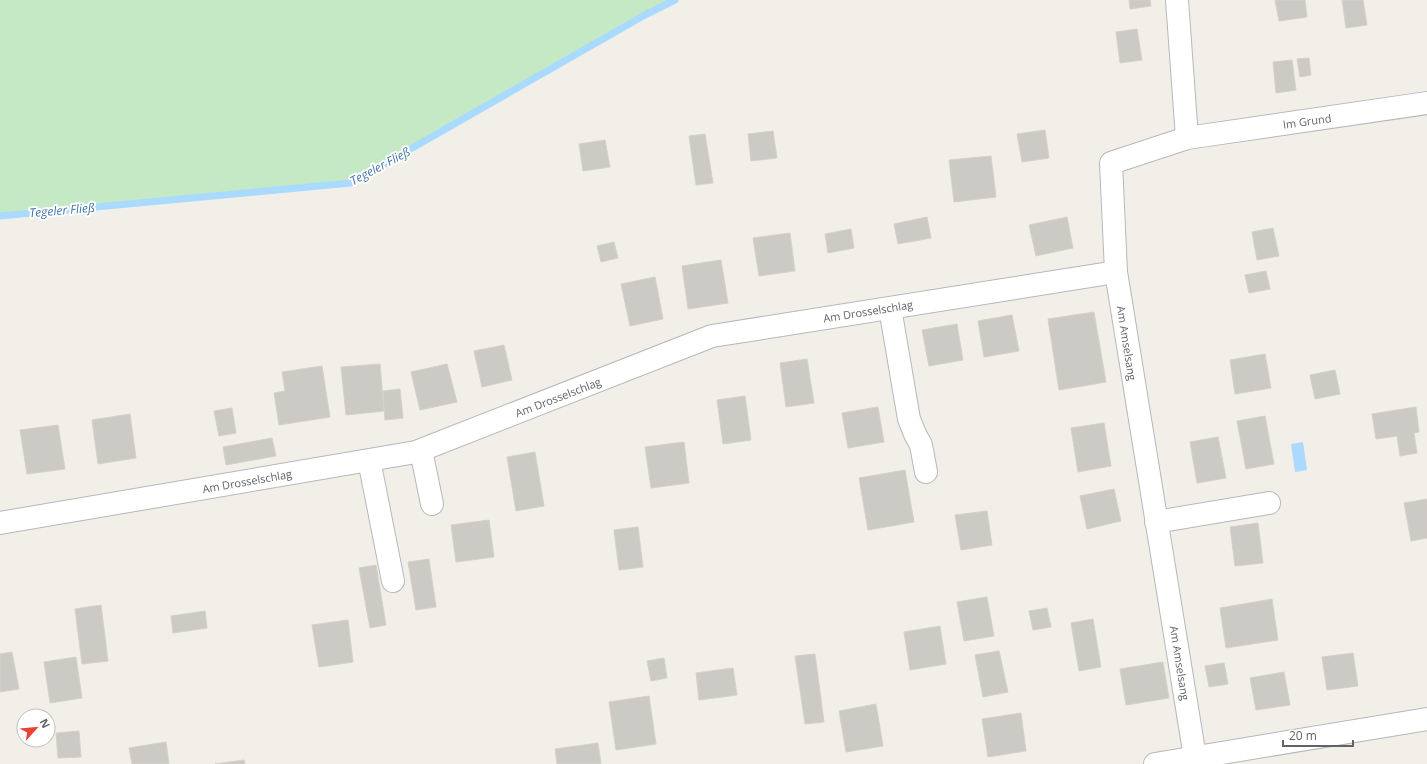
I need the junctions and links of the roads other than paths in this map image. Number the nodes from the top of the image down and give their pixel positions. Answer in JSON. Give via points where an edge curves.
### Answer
{"nodes":[{"id":1,"x":1177,"y":0,"type":"edge"},
{"id":2,"x":1427,"y":103,"type":"edge"},
{"id":3,"x":1188,"y":138,"type":"junction"},
{"id":4,"x":1110,"y":163,"type":"joint"},
{"id":5,"x":1116,"y":272,"type":"junction"},
{"id":6,"x":890,"y":308,"type":"junction"},
{"id":7,"x":421,"y":450,"type":"junction"},
{"id":8,"x":369,"y":460,"type":"junction"},
{"id":9,"x":926,"y":472,"type":"dead end"},
{"id":10,"x":1269,"y":503,"type":"dead end"},
{"id":11,"x":432,"y":504,"type":"dead end"},
{"id":12,"x":1156,"y":522,"type":"junction"},
{"id":13,"x":0,"y":523,"type":"edge"},
{"id":14,"x":394,"y":581,"type":"dead end"},
{"id":15,"x":1427,"y":719,"type":"edge"},
{"id":16,"x":1197,"y":757,"type":"junction"},
{"id":17,"x":1156,"y":764,"type":"edge"}],
"edges":[{"from":1,"to":3,"type":"street"},
{"from":2,"to":3,"type":"street","name":"Im Grund"},
{"from":3,"to":4,"type":"street","name":"Im Grund"},
{"from":4,"to":5,"type":"street","name":"Am Amselsang"},
{"from":5,"to":6,"type":"street","name":"Am Drosselschlag"},
{"from":5,"to":12,"type":"street","name":"Am Amselsang"},
{"from":6,"to":7,"type":"street","name":"Am Drosselschlag","via":[[712,336]]},
{"from":6,"to":9,"type":"street","via":[[909,419],[921,445]]},
{"from":7,"to":8,"type":"street","name":"Am Drosselschlag"},
{"from":7,"to":11,"type":"street"},
{"from":8,"to":13,"type":"street","name":"Am Drosselschlag"},
{"from":8,"to":14,"type":"street"},
{"from":10,"to":12,"type":"street"},
{"from":12,"to":16,"type":"street","name":"Am Amselsang"},
{"from":15,"to":16,"type":"street"},
{"from":16,"to":17,"type":"street"}]}
